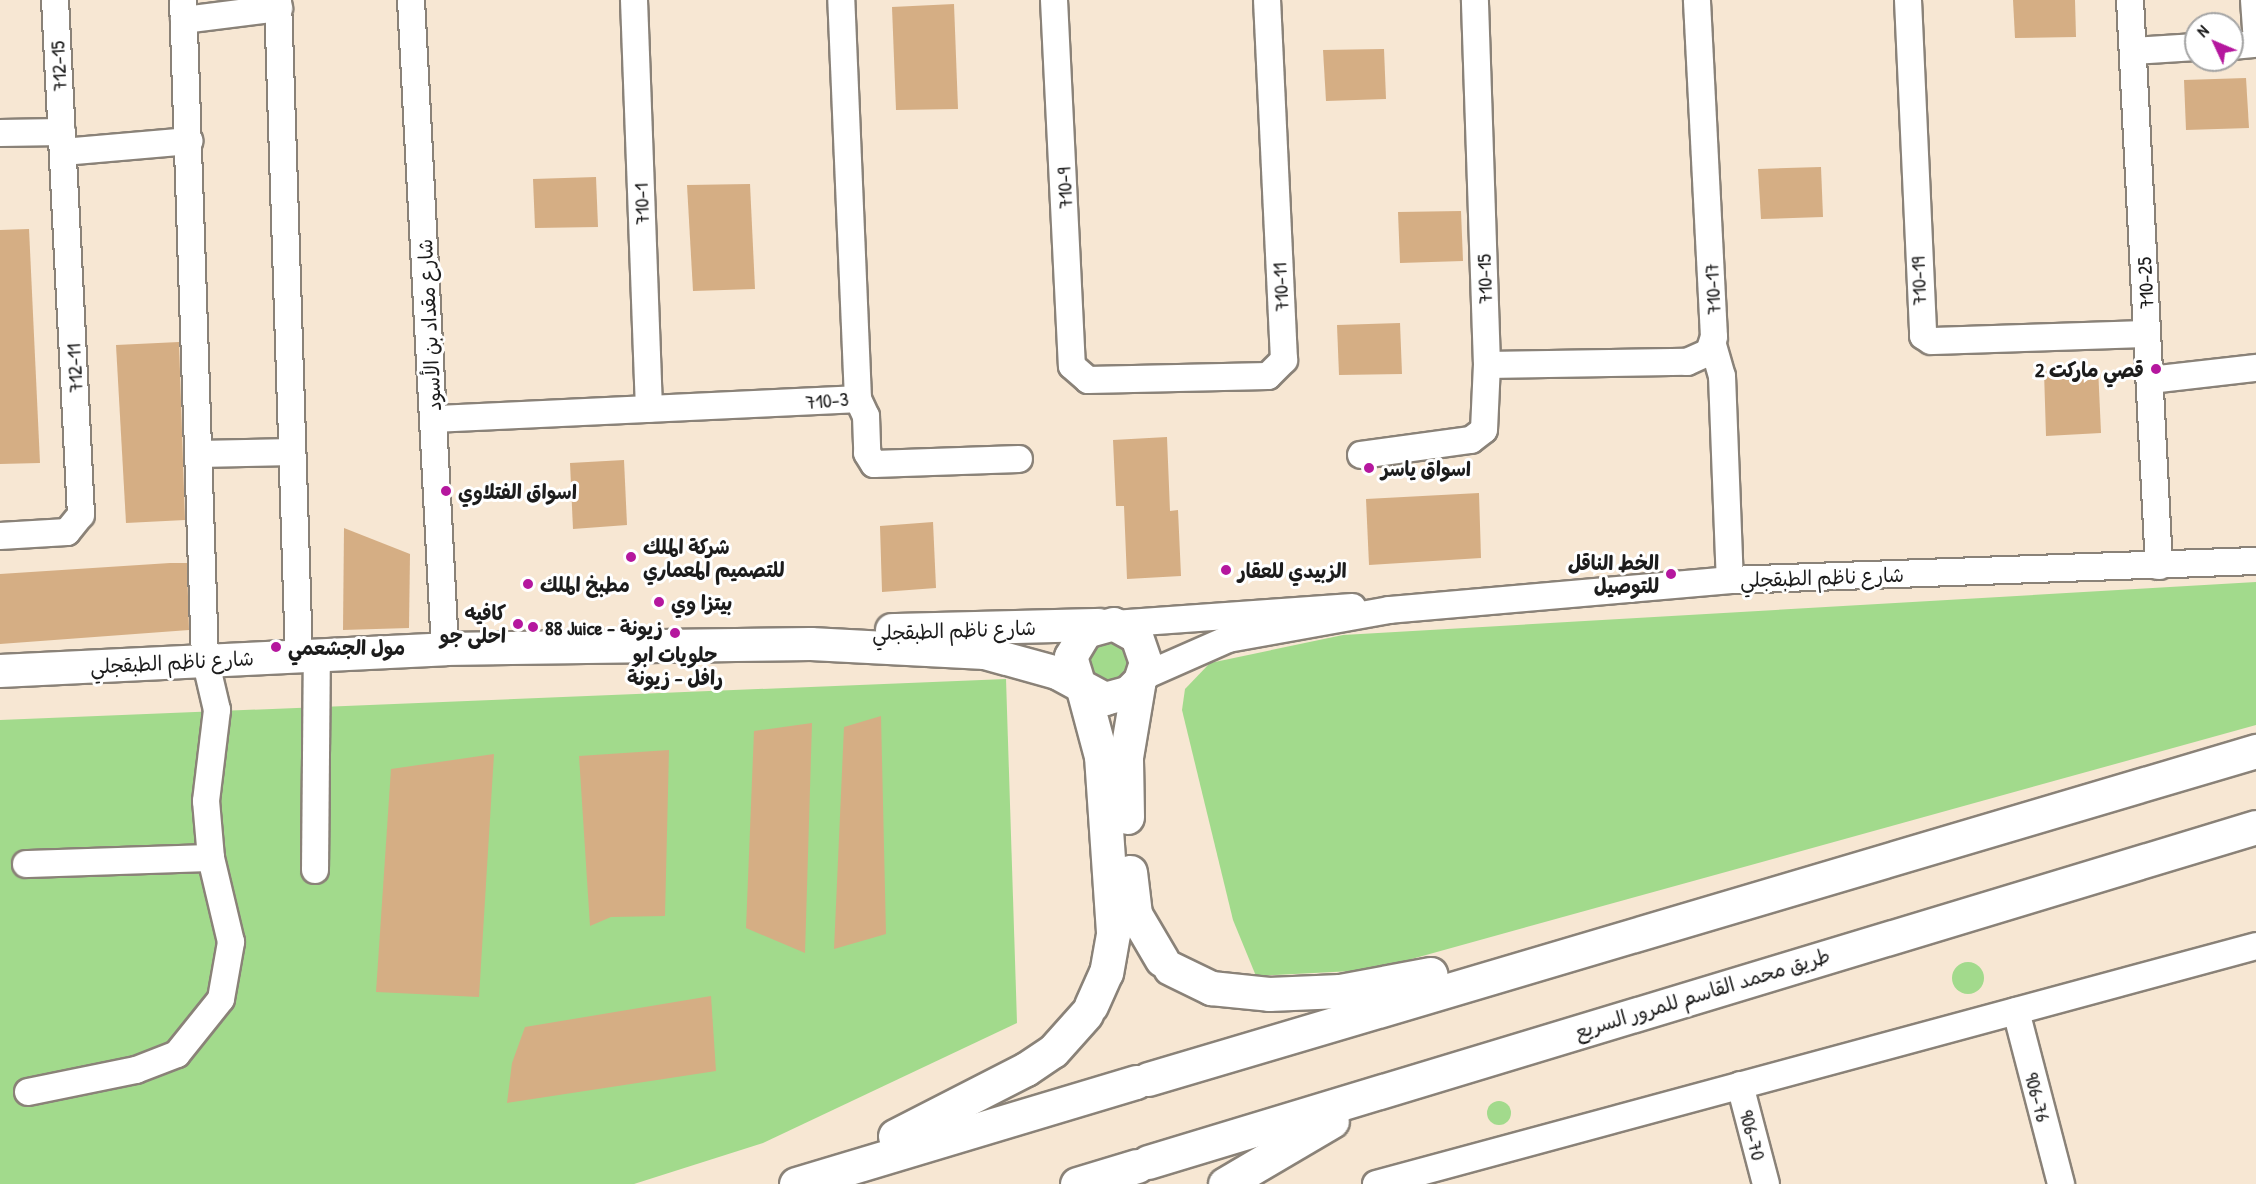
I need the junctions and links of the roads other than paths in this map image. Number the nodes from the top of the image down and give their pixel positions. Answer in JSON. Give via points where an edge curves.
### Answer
{"nodes":[{"id":1,"x":55,"y":0,"type":"edge"},
{"id":2,"x":411,"y":0,"type":"edge"},
{"id":3,"x":634,"y":0,"type":"edge"},
{"id":4,"x":841,"y":0,"type":"edge"},
{"id":5,"x":1054,"y":0,"type":"edge"},
{"id":6,"x":1267,"y":0,"type":"edge"},
{"id":7,"x":1475,"y":0,"type":"edge"},
{"id":8,"x":1697,"y":0,"type":"edge"},
{"id":9,"x":1908,"y":0,"type":"edge"},
{"id":10,"x":2130,"y":0,"type":"edge"},
{"id":11,"x":2254,"y":0,"type":"edge"},
{"id":12,"x":278,"y":4,"type":"edge"},
{"id":13,"x":183,"y":10,"type":"edge"},
{"id":14,"x":2256,"y":30,"type":"edge"},
{"id":15,"x":2184,"y":48,"type":"edge"},
{"id":16,"x":2133,"y":51,"type":"junction"},
{"id":17,"x":0,"y":134,"type":"edge"},
{"id":18,"x":190,"y":141,"type":"junction"},
{"id":19,"x":62,"y":142,"type":"junction"},
{"id":20,"x":2147,"y":334,"type":"junction"},
{"id":21,"x":1713,"y":345,"type":"junction"},
{"id":22,"x":1487,"y":364,"type":"junction"},
{"id":23,"x":2256,"y":368,"type":"edge"},
{"id":24,"x":1078,"y":375,"type":"joint"},
{"id":25,"x":2150,"y":380,"type":"junction"},
{"id":26,"x":858,"y":399,"type":"junction"},
{"id":27,"x":649,"y":409,"type":"junction"},
{"id":28,"x":435,"y":419,"type":"junction"},
{"id":29,"x":292,"y":452,"type":"junction"},
{"id":30,"x":200,"y":454,"type":"junction"},
{"id":31,"x":1361,"y":455,"type":"dead end"},
{"id":32,"x":1019,"y":459,"type":"dead end"},
{"id":33,"x":0,"y":536,"type":"edge"},
{"id":34,"x":2256,"y":561,"type":"edge"},
{"id":35,"x":2159,"y":566,"type":"junction"},
{"id":36,"x":1730,"y":580,"type":"junction"},
{"id":37,"x":1389,"y":610,"type":"junction"},
{"id":38,"x":1106,"y":625,"type":"junction"},
{"id":39,"x":811,"y":645,"type":"junction"},
{"id":40,"x":445,"y":650,"type":"junction"},
{"id":41,"x":308,"y":656,"type":"junction"},
{"id":42,"x":205,"y":659,"type":"junction"},
{"id":43,"x":0,"y":671,"type":"edge"},
{"id":44,"x":1140,"y":681,"type":"junction"},
{"id":45,"x":1081,"y":687,"type":"junction"},
{"id":46,"x":2256,"y":751,"type":"edge"},
{"id":47,"x":2256,"y":827,"type":"edge"},
{"id":48,"x":211,"y":858,"type":"junction"},
{"id":49,"x":27,"y":864,"type":"dead end"},
{"id":50,"x":315,"y":870,"type":"dead end"},
{"id":51,"x":1646,"y":929,"type":"junction"},
{"id":52,"x":2256,"y":946,"type":"edge"},
{"id":53,"x":2016,"y":1011,"type":"junction"},
{"id":54,"x":1451,"y":1069,"type":"junction"},
{"id":55,"x":1740,"y":1085,"type":"junction"},
{"id":56,"x":28,"y":1092,"type":"dead end"},
{"id":57,"x":1448,"y":1175,"type":"edge"},
{"id":58,"x":783,"y":1184,"type":"edge"},
{"id":59,"x":796,"y":1184,"type":"edge"},
{"id":60,"x":1077,"y":1184,"type":"edge"},
{"id":61,"x":1225,"y":1184,"type":"edge"},
{"id":62,"x":1376,"y":1184,"type":"edge"},
{"id":63,"x":1766,"y":1184,"type":"edge"},
{"id":64,"x":2061,"y":1184,"type":"edge"}],
"edges":[{"from":1,"to":19,"type":"street","name":"712-15"},
{"from":2,"to":28,"type":"street","name":"شارع مقداد بن الأسود"},
{"from":3,"to":27,"type":"street","name":"710-1"},
{"from":4,"to":26,"type":"street","name":"710-3"},
{"from":5,"to":24,"type":"street","name":"710-9","via":[[1072,366]]},
{"from":6,"to":24,"type":"street","name":"710-11","via":[[1284,360],[1268,376],[1088,380]]},
{"from":7,"to":22,"type":"street","name":"710-15"},
{"from":8,"to":21,"type":"street","name":"710-17"},
{"from":9,"to":20,"type":"street","name":"710-19","via":[[1923,336],[1931,340]]},
{"from":10,"to":16,"type":"street","name":"710-25"},
{"from":11,"to":14,"type":"street"},
{"from":12,"to":13,"type":"street"},
{"from":12,"to":29,"type":"street"},
{"from":13,"to":18,"type":"street"},
{"from":15,"to":16,"type":"street"},
{"from":16,"to":20,"type":"street","name":"710-25"},
{"from":17,"to":19,"type":"street"},
{"from":18,"to":19,"type":"street"},
{"from":18,"to":30,"type":"street"},
{"from":19,"to":33,"type":"street","name":"712-11","via":[[81,515],[67,532]]},
{"from":20,"to":25,"type":"street","name":"710-25"},
{"from":21,"to":22,"type":"street","via":[[1703,358],[1687,362]]},
{"from":21,"to":36,"type":"street","name":"710-17","via":[[1722,376]]},
{"from":22,"to":31,"type":"street","name":"710-15","via":[[1480,437]]},
{"from":23,"to":25,"type":"street"},
{"from":25,"to":35,"type":"street","name":"710-25"},
{"from":26,"to":27,"type":"street","name":"710-3"},
{"from":26,"to":32,"type":"street","via":[[866,416],[867,453],[874,464]]},
{"from":27,"to":28,"type":"street","name":"710-3"},
{"from":28,"to":40,"type":"street","name":"شارع مقداد بن الأسود"},
{"from":29,"to":30,"type":"street"},
{"from":29,"to":41,"type":"street"},
{"from":30,"to":42,"type":"street"},
{"from":34,"to":35,"type":"street","name":"شارع ناظم الطبقجلي"},
{"from":35,"to":36,"type":"street","name":"شارع ناظم الطبقجلي"},
{"from":36,"to":37,"type":"street","name":"شارع ناظم الطبقجلي"},
{"from":37,"to":38,"type":"street","via":[[1314,606]]},
{"from":37,"to":44,"type":"street","via":[[1228,639]]},
{"from":38,"to":39,"type":"main road","name":"شارع ناظم الطبقجلي","via":[[917,628]]},
{"from":38,"to":44,"type":"main road","via":[[1141,644],[1146,663]]},
{"from":38,"to":45,"type":"main road","via":[[1086,632],[1071,657]]},
{"from":39,"to":40,"type":"main road","name":"شارع ناظم الطبقجلي"},
{"from":39,"to":45,"type":"main road","name":"شارع ناظم الطبقجلي","via":[[985,653],[1034,664]]},
{"from":40,"to":41,"type":"main road","name":"شارع ناظم الطبقجلي"},
{"from":41,"to":42,"type":"main road","name":"شارع ناظم الطبقجلي"},
{"from":41,"to":50,"type":"street"},
{"from":42,"to":43,"type":"main road","name":"شارع ناظم الطبقجلي"},
{"from":42,"to":48,"type":"street","via":[[217,710],[206,801]]},
{"from":44,"to":45,"type":"main road","via":[[1128,693],[1105,699]]},
{"from":44,"to":51,"type":"highway","via":[[1125,782],[1131,899],[1143,935],[1166,964],[1211,988],[1269,994],[1340,991]]},
{"from":45,"to":58,"type":"highway","via":[[1101,756],[1113,934],[1106,972],[1088,1010],[1053,1051],[1000,1085]]},
{"from":46,"to":51,"type":"highway"},
{"from":47,"to":54,"type":"highway","name":"طريق محمد القاسم للمرور السريع"},
{"from":48,"to":49,"type":"street"},
{"from":48,"to":56,"type":"street","via":[[231,942],[221,999],[177,1054],[136,1070]]},
{"from":51,"to":59,"type":"highway"},
{"from":52,"to":53,"type":"street"},
{"from":53,"to":55,"type":"street"},
{"from":53,"to":64,"type":"street","name":"906-76"},
{"from":54,"to":60,"type":"highway","name":"طريق محمد القاسم للمرور السريع"},
{"from":54,"to":61,"type":"highway","via":[[1302,1136]]},
{"from":55,"to":57,"type":"street"},
{"from":55,"to":63,"type":"street","name":"906-70"},
{"from":57,"to":62,"type":"street"}]}
